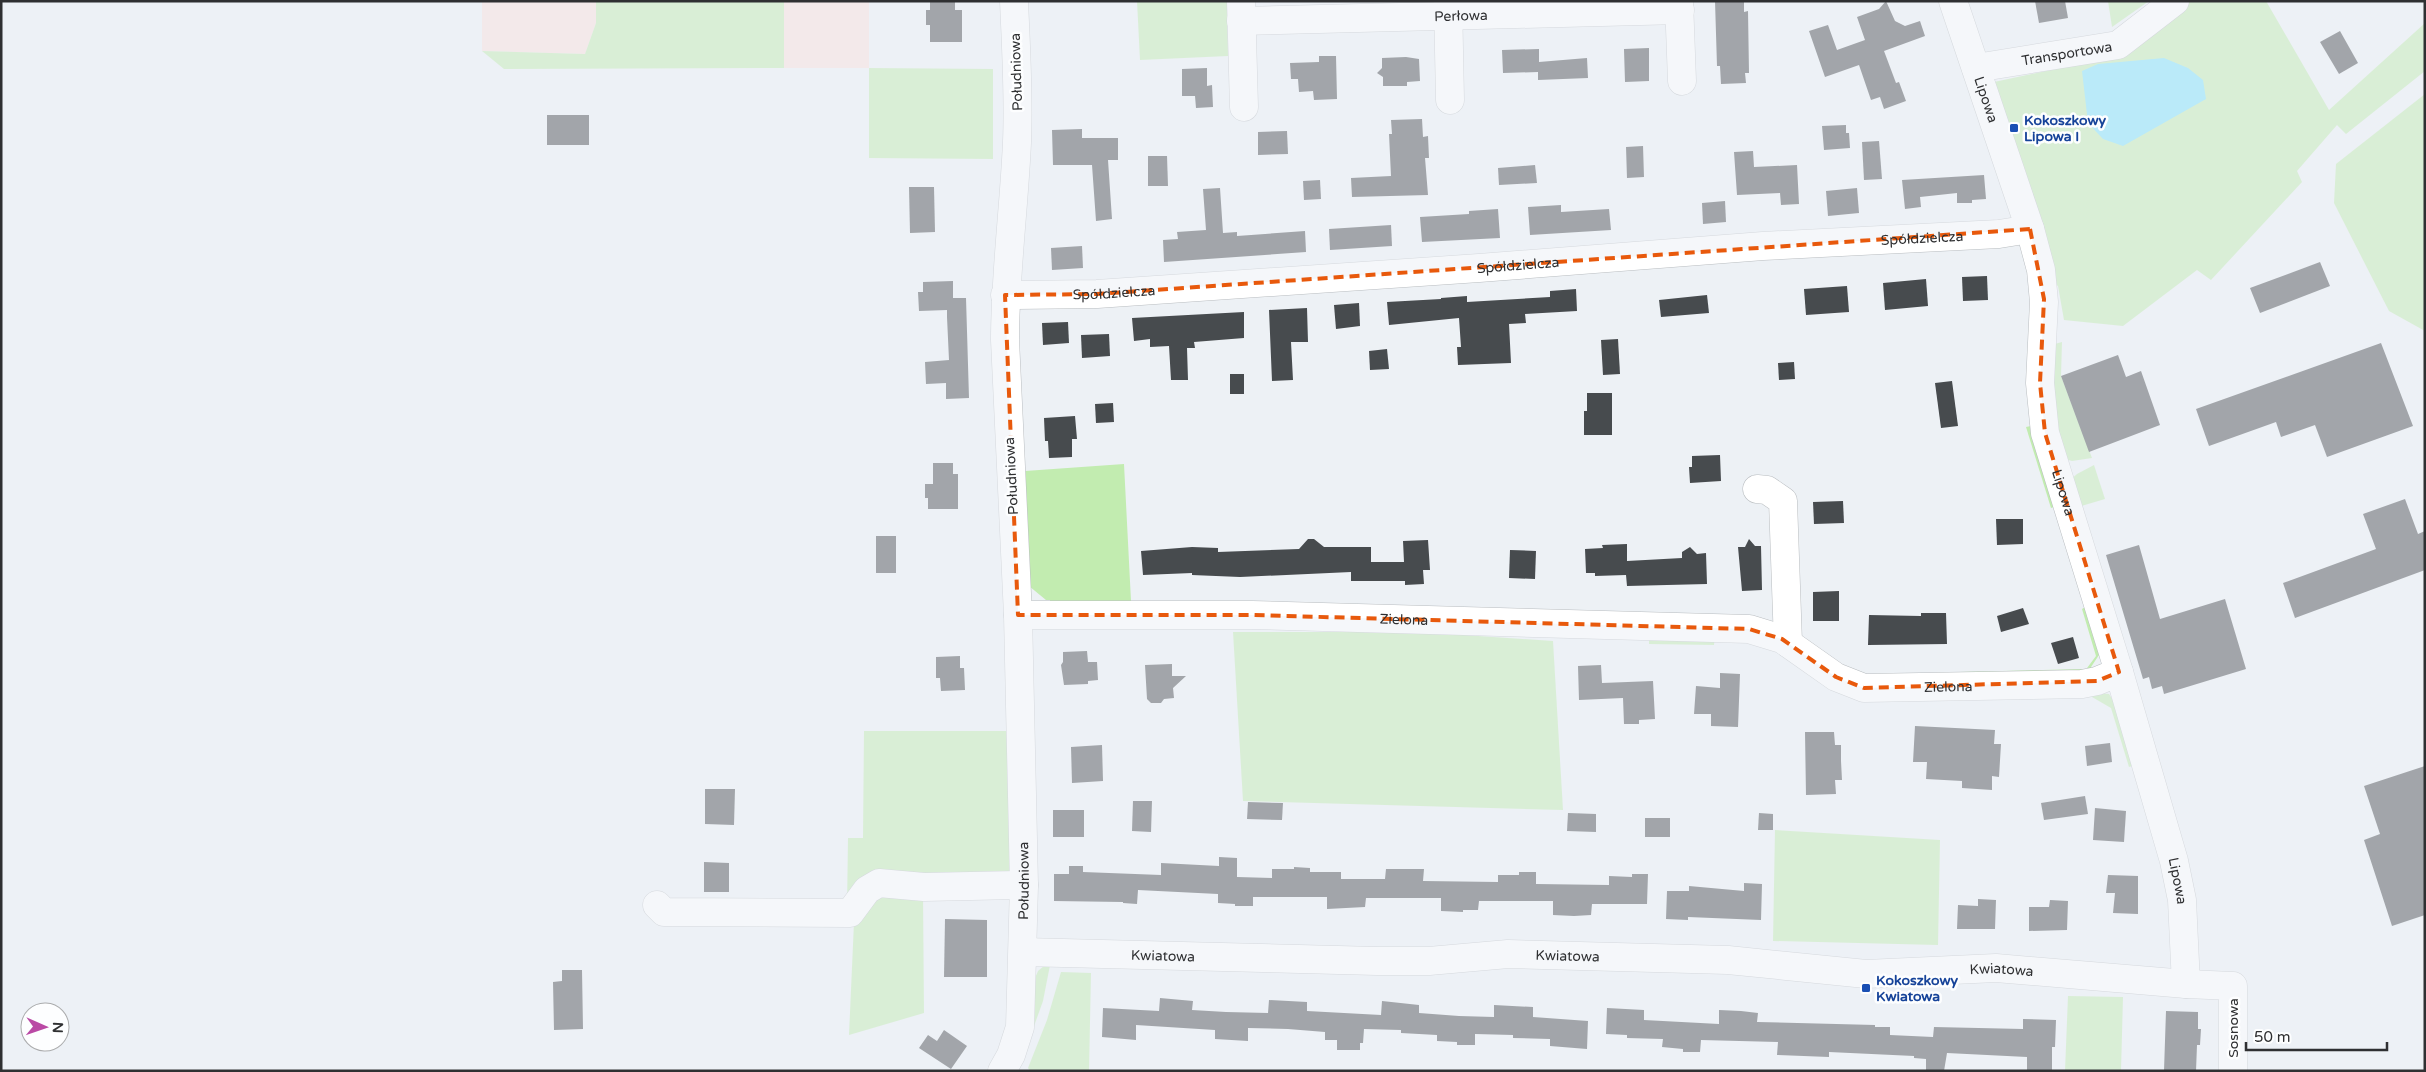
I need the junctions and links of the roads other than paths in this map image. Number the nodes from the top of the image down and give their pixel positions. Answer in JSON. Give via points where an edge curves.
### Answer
{"nodes":[{"id":1,"x":1014,"y":1,"type":"edge"},
{"id":2,"x":1953,"y":1,"type":"edge"},
{"id":3,"x":2175,"y":1,"type":"edge"},
{"id":4,"x":1680,"y":6,"type":"edge"},
{"id":5,"x":1449,"y":9,"type":"edge"},
{"id":6,"x":1241,"y":11,"type":"edge"},
{"id":7,"x":1976,"y":68,"type":"junction"},
{"id":8,"x":1682,"y":81,"type":"dead end"},
{"id":9,"x":1450,"y":100,"type":"dead end"},
{"id":10,"x":1244,"y":107,"type":"dead end"},
{"id":11,"x":2030,"y":229,"type":"junction"},
{"id":12,"x":1005,"y":295,"type":"junction"},
{"id":13,"x":1756,"y":489,"type":"dead end"},
{"id":14,"x":1018,"y":615,"type":"junction"},
{"id":15,"x":1788,"y":644,"type":"junction"},
{"id":16,"x":2119,"y":672,"type":"junction"},
{"id":17,"x":1024,"y":885,"type":"junction"},
{"id":18,"x":657,"y":905,"type":"dead end"},
{"id":19,"x":1023,"y":952,"type":"junction"},
{"id":20,"x":2186,"y":984,"type":"junction"},
{"id":21,"x":2233,"y":986,"type":"joint"},
{"id":22,"x":1002,"y":1071,"type":"edge"},
{"id":23,"x":2233,"y":1071,"type":"edge"}],
"edges":[{"from":1,"to":12,"type":"street","name":"Południowa","via":[[1017,143]]},
{"from":2,"to":7,"type":"street","name":"Lipowa"},
{"from":3,"to":7,"type":"street","name":"Transportowa","via":[[2118,45]]},
{"from":4,"to":5,"type":"street","name":"Perłowa"},
{"from":4,"to":8,"type":"street"},
{"from":5,"to":6,"type":"street","name":"Perłowa"},
{"from":5,"to":9,"type":"street"},
{"from":6,"to":10,"type":"street","name":"Perłowa"},
{"from":7,"to":11,"type":"street","name":"Lipowa"},
{"from":11,"to":12,"type":"street","name":"Spółdzielcza","via":[[1999,234],[1763,246],[1097,294]]},
{"from":11,"to":16,"type":"street","name":"Lipowa","via":[[2041,270],[2044,302],[2040,383],[2045,433]]},
{"from":12,"to":14,"type":"street","name":"Południowa"},
{"from":13,"to":15,"type":"street","via":[[1766,490],[1783,501]]},
{"from":14,"to":15,"type":"street","name":"Zielona","via":[[1252,616],[1750,629]]},
{"from":14,"to":17,"type":"street","name":"Południowa"},
{"from":15,"to":16,"type":"street","name":"Zielona","via":[[1836,677],[1864,688],[2082,684]]},
{"from":16,"to":20,"type":"street","name":"Lipowa","via":[[2174,861],[2180,890]]},
{"from":17,"to":18,"type":"street","via":[[924,887],[879,883],[867,890],[850,913],[664,912]]},
{"from":17,"to":19,"type":"street","name":"Południowa"},
{"from":19,"to":20,"type":"street","name":"Kwiatowa","via":[[1377,961],[1428,961],[1508,954],[1728,960],[1866,974],[1996,968]]},
{"from":19,"to":22,"type":"street","via":[[1020,1027]]},
{"from":20,"to":21,"type":"street","name":"Kwiatowa"},
{"from":21,"to":23,"type":"street","name":"Sosnowa"}]}
